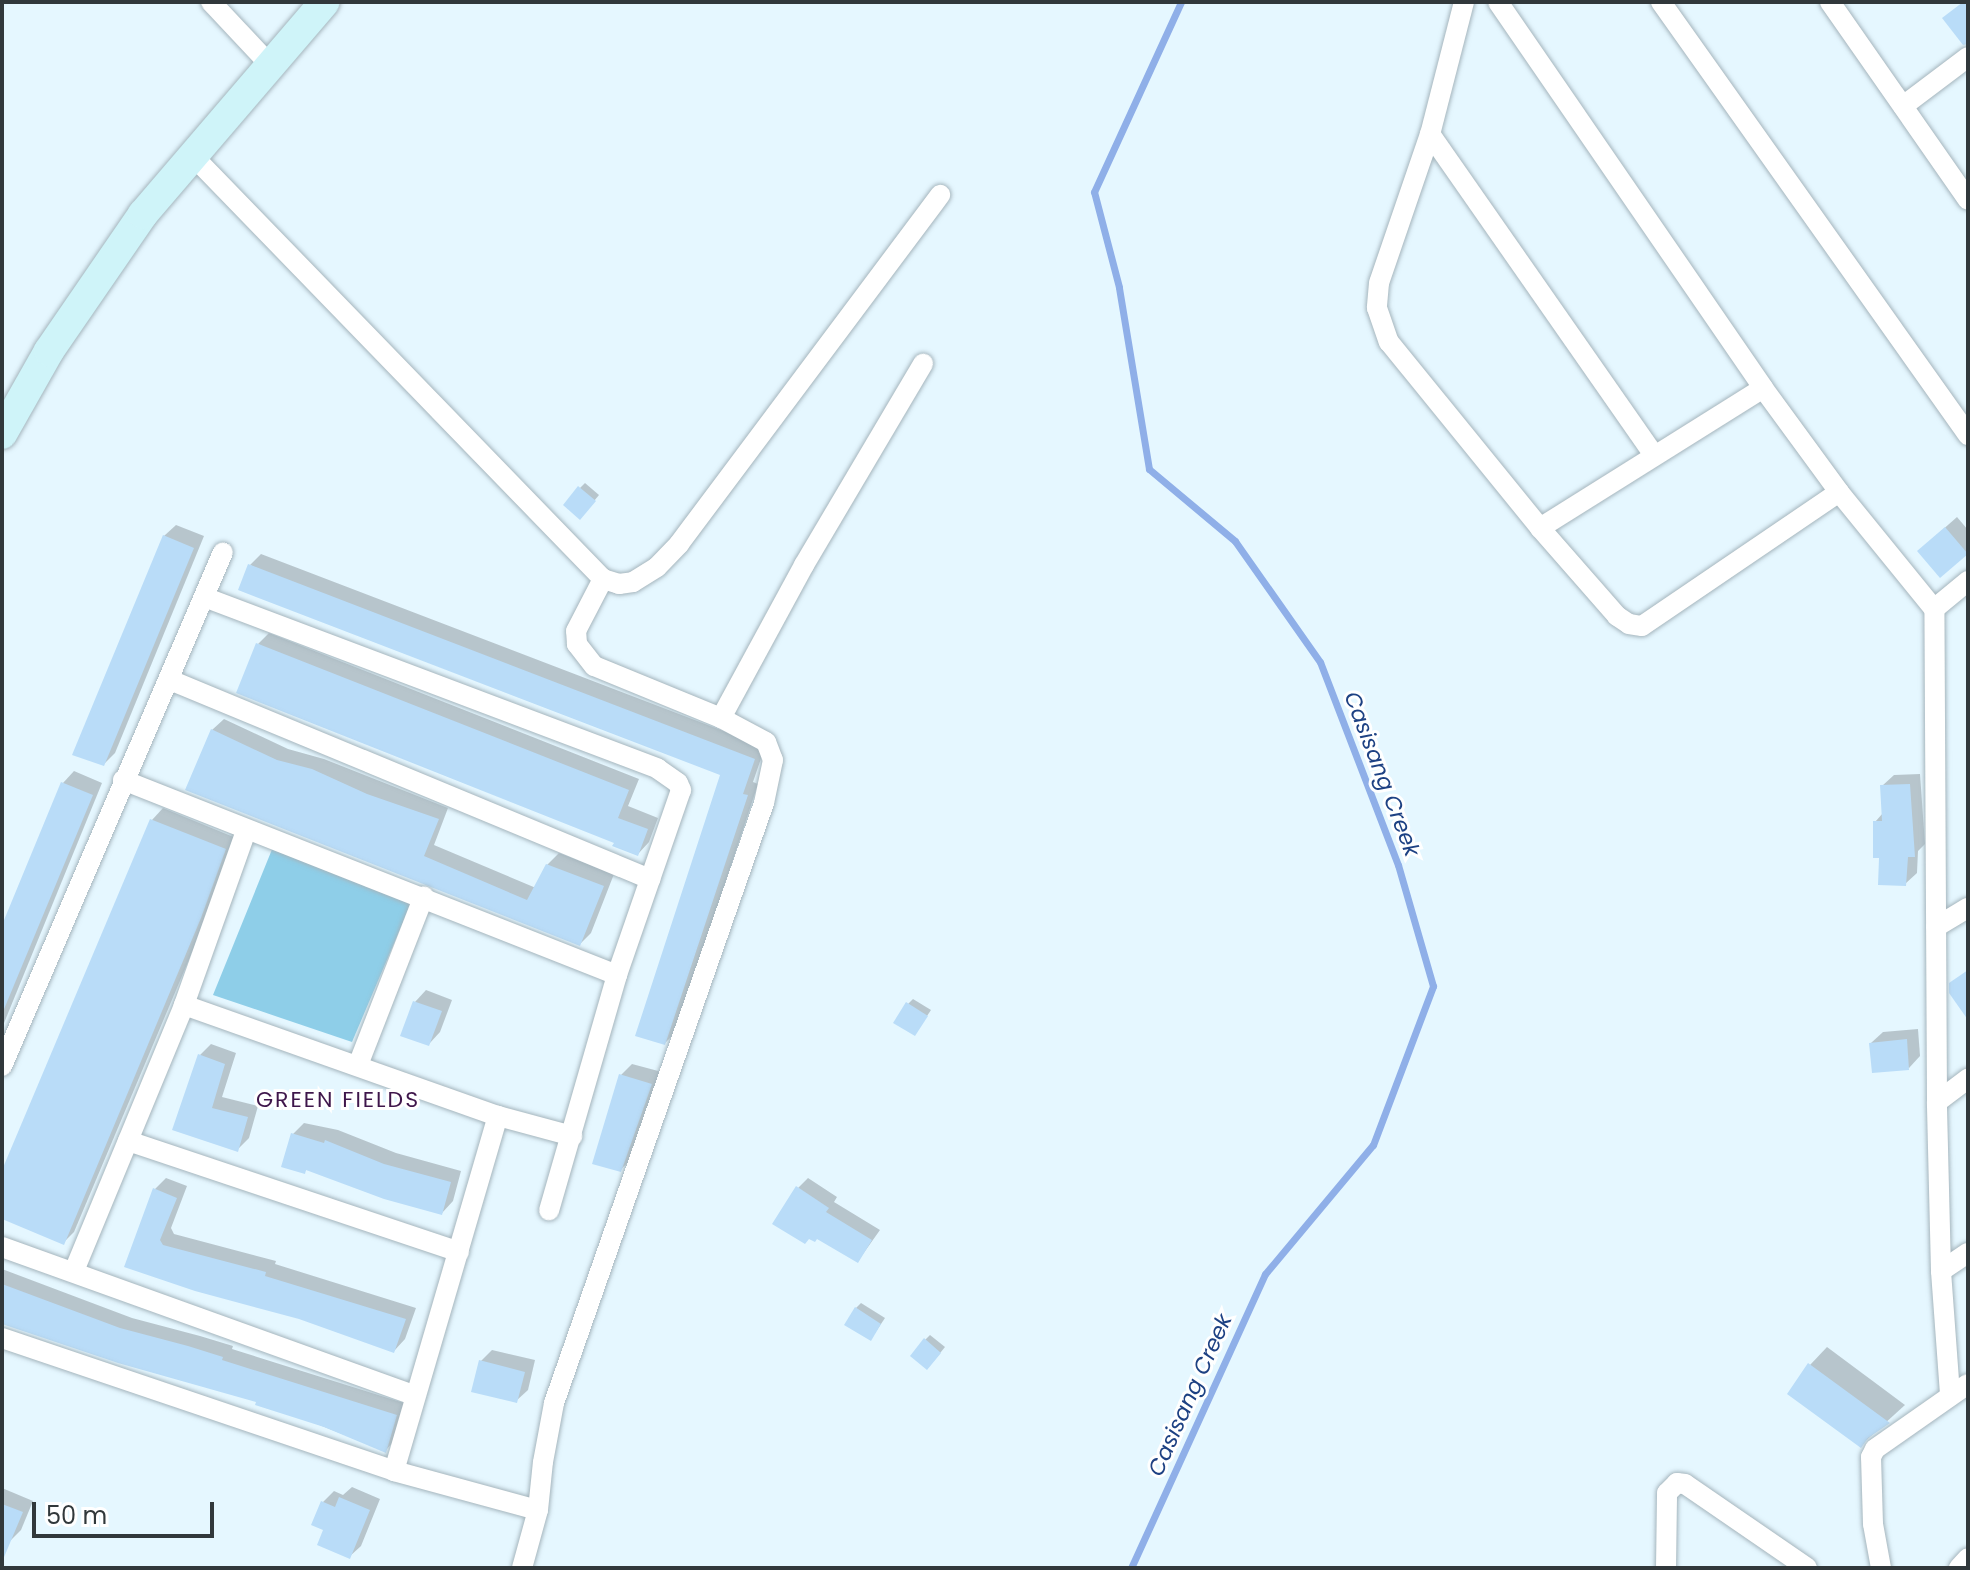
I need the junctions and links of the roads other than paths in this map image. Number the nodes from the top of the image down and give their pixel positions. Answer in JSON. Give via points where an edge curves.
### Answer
{"nodes":[{"id":1,"x":211,"y":2,"type":"edge"},
{"id":2,"x":325,"y":2,"type":"edge"},
{"id":3,"x":1464,"y":2,"type":"edge"},
{"id":4,"x":1498,"y":2,"type":"edge"},
{"id":5,"x":1661,"y":2,"type":"edge"},
{"id":6,"x":1839,"y":6,"type":"edge"},
{"id":7,"x":1968,"y":57,"type":"edge"},
{"id":8,"x":272,"y":67,"type":"junction"},
{"id":9,"x":1903,"y":106,"type":"junction"},
{"id":10,"x":1430,"y":134,"type":"junction"},
{"id":11,"x":192,"y":155,"type":"junction"},
{"id":12,"x":940,"y":195,"type":"dead end"},
{"id":13,"x":1968,"y":200,"type":"edge"},
{"id":14,"x":923,"y":364,"type":"dead end"},
{"id":15,"x":1763,"y":388,"type":"junction"},
{"id":16,"x":2,"y":434,"type":"edge"},
{"id":17,"x":1968,"y":435,"type":"edge"},
{"id":18,"x":1653,"y":454,"type":"junction"},
{"id":19,"x":1839,"y":492,"type":"junction"},
{"id":20,"x":1540,"y":528,"type":"junction"},
{"id":21,"x":223,"y":552,"type":"dead end"},
{"id":22,"x":603,"y":579,"type":"junction"},
{"id":23,"x":1968,"y":581,"type":"edge"},
{"id":24,"x":204,"y":597,"type":"junction"},
{"id":25,"x":1934,"y":609,"type":"junction"},
{"id":26,"x":170,"y":680,"type":"junction"},
{"id":27,"x":721,"y":718,"type":"junction"},
{"id":28,"x":123,"y":780,"type":"junction"},
{"id":29,"x":246,"y":831,"type":"junction"},
{"id":30,"x":650,"y":879,"type":"junction"},
{"id":31,"x":424,"y":896,"type":"junction"},
{"id":32,"x":1968,"y":908,"type":"edge"},
{"id":33,"x":1936,"y":927,"type":"junction"},
{"id":34,"x":617,"y":975,"type":"junction"},
{"id":35,"x":184,"y":1005,"type":"junction"},
{"id":36,"x":358,"y":1065,"type":"junction"},
{"id":37,"x":2,"y":1066,"type":"edge"},
{"id":38,"x":1968,"y":1079,"type":"edge"},
{"id":39,"x":1937,"y":1102,"type":"junction"},
{"id":40,"x":498,"y":1116,"type":"junction"},
{"id":41,"x":572,"y":1136,"type":"junction"},
{"id":42,"x":128,"y":1141,"type":"junction"},
{"id":43,"x":549,"y":1210,"type":"dead end"},
{"id":44,"x":2,"y":1247,"type":"edge"},
{"id":45,"x":459,"y":1252,"type":"junction"},
{"id":46,"x":1968,"y":1253,"type":"edge"},
{"id":47,"x":74,"y":1271,"type":"junction"},
{"id":48,"x":1941,"y":1271,"type":"junction"},
{"id":49,"x":2,"y":1338,"type":"edge"},
{"id":50,"x":1959,"y":1389,"type":"edge"},
{"id":51,"x":415,"y":1396,"type":"junction"},
{"id":52,"x":394,"y":1471,"type":"junction"},
{"id":53,"x":538,"y":1510,"type":"junction"},
{"id":54,"x":1968,"y":1558,"type":"edge"},
{"id":55,"x":522,"y":1568,"type":"edge"},
{"id":56,"x":1666,"y":1568,"type":"edge"},
{"id":57,"x":1807,"y":1568,"type":"edge"},
{"id":58,"x":1881,"y":1568,"type":"edge"},
{"id":59,"x":1959,"y":1568,"type":"edge"}],
"edges":[{"from":1,"to":8,"type":"street"},
{"from":2,"to":8,"type":"street"},
{"from":3,"to":10,"type":"street"},
{"from":4,"to":15,"type":"street"},
{"from":5,"to":17,"type":"street"},
{"from":6,"to":9,"type":"street"},
{"from":7,"to":9,"type":"street"},
{"from":8,"to":11,"type":"street"},
{"from":9,"to":13,"type":"street"},
{"from":10,"to":18,"type":"street"},
{"from":10,"to":20,"type":"street","via":[[1379,283],[1382,327]]},
{"from":11,"to":16,"type":"street","via":[[143,214],[79,307]]},
{"from":11,"to":22,"type":"street"},
{"from":12,"to":22,"type":"street","via":[[679,544],[633,582]]},
{"from":14,"to":27,"type":"street"},
{"from":15,"to":18,"type":"street"},
{"from":15,"to":19,"type":"street"},
{"from":18,"to":20,"type":"street"},
{"from":19,"to":20,"type":"street","via":[[1642,626],[1617,616]]},
{"from":19,"to":25,"type":"street"},
{"from":21,"to":24,"type":"street"},
{"from":22,"to":27,"type":"street","via":[[576,631],[583,655],[609,675]]},
{"from":23,"to":25,"type":"street"},
{"from":24,"to":26,"type":"street"},
{"from":24,"to":30,"type":"street","via":[[672,776],[681,790]]},
{"from":25,"to":33,"type":"street"},
{"from":26,"to":28,"type":"street"},
{"from":26,"to":30,"type":"street"},
{"from":27,"to":53,"type":"street","via":[[766,742],[771,751],[764,803],[554,1403]]},
{"from":28,"to":29,"type":"street"},
{"from":28,"to":37,"type":"street"},
{"from":29,"to":31,"type":"street"},
{"from":29,"to":35,"type":"street"},
{"from":30,"to":34,"type":"street"},
{"from":31,"to":34,"type":"street"},
{"from":31,"to":36,"type":"street"},
{"from":32,"to":33,"type":"street"},
{"from":33,"to":39,"type":"street"},
{"from":34,"to":41,"type":"street"},
{"from":35,"to":36,"type":"street"},
{"from":35,"to":42,"type":"street"},
{"from":36,"to":40,"type":"street"},
{"from":38,"to":39,"type":"street"},
{"from":39,"to":48,"type":"street"},
{"from":40,"to":41,"type":"street"},
{"from":40,"to":45,"type":"street"},
{"from":41,"to":43,"type":"street"},
{"from":42,"to":45,"type":"street"},
{"from":42,"to":47,"type":"street"},
{"from":44,"to":47,"type":"street"},
{"from":45,"to":51,"type":"street"},
{"from":46,"to":48,"type":"street"},
{"from":47,"to":51,"type":"street"},
{"from":48,"to":50,"type":"street"},
{"from":49,"to":52,"type":"street"},
{"from":50,"to":58,"type":"street","via":[[1871,1457],[1873,1524]]},
{"from":51,"to":52,"type":"street"},
{"from":52,"to":53,"type":"street"},
{"from":53,"to":55,"type":"street"},
{"from":54,"to":59,"type":"street"},
{"from":56,"to":57,"type":"street","via":[[1667,1493],[1677,1483]]}]}
